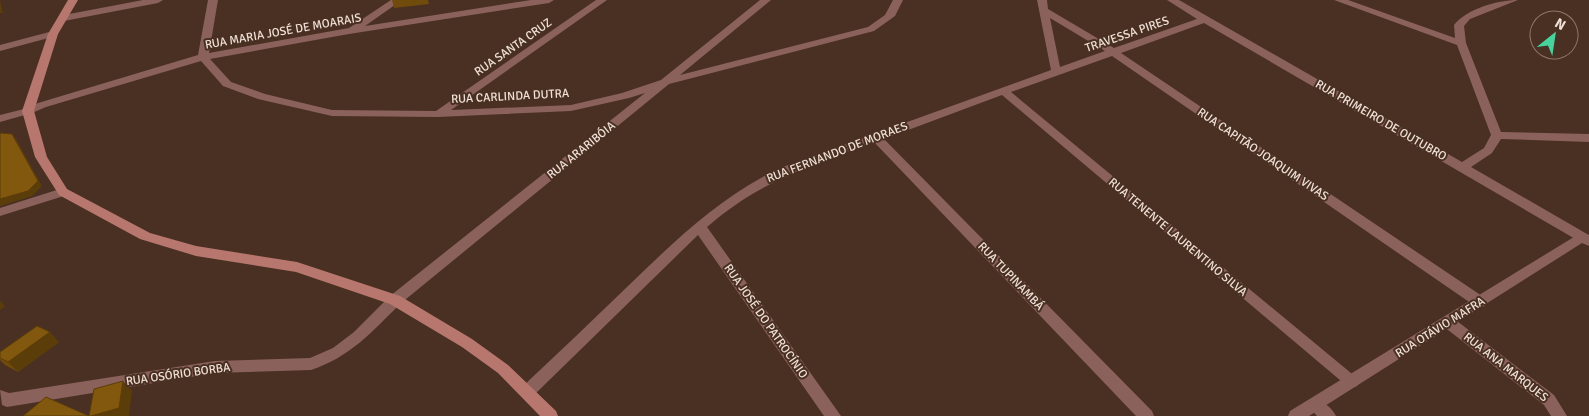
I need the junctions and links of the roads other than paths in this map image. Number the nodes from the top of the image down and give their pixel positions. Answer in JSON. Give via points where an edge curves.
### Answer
{"nodes":[{"id":1,"x":73,"y":0,"type":"edge"},
{"id":2,"x":158,"y":0,"type":"edge"},
{"id":3,"x":213,"y":0,"type":"edge"},
{"id":4,"x":396,"y":0,"type":"edge"},
{"id":5,"x":549,"y":0,"type":"edge"},
{"id":6,"x":602,"y":0,"type":"edge"},
{"id":7,"x":766,"y":0,"type":"edge"},
{"id":8,"x":898,"y":0,"type":"edge"},
{"id":9,"x":1172,"y":0,"type":"edge"},
{"id":10,"x":1339,"y":0,"type":"edge"},
{"id":11,"x":1513,"y":0,"type":"edge"},
{"id":12,"x":1043,"y":5,"type":"edge"},
{"id":13,"x":64,"y":18,"type":"junction"},
{"id":14,"x":1206,"y":19,"type":"junction"},
{"id":15,"x":349,"y":31,"type":"junction"},
{"id":16,"x":53,"y":34,"type":"junction"},
{"id":17,"x":1461,"y":43,"type":"junction"},
{"id":18,"x":0,"y":48,"type":"edge"},
{"id":19,"x":1113,"y":52,"type":"junction"},
{"id":20,"x":203,"y":57,"type":"junction"},
{"id":21,"x":1056,"y":72,"type":"junction"},
{"id":22,"x":664,"y":82,"type":"junction"},
{"id":23,"x":1004,"y":91,"type":"junction"},
{"id":24,"x":28,"y":111,"type":"junction"},
{"id":25,"x":438,"y":114,"type":"junction"},
{"id":26,"x":0,"y":119,"type":"edge"},
{"id":27,"x":1497,"y":135,"type":"junction"},
{"id":28,"x":876,"y":137,"type":"junction"},
{"id":29,"x":1589,"y":138,"type":"edge"},
{"id":30,"x":1462,"y":167,"type":"junction"},
{"id":31,"x":63,"y":192,"type":"junction"},
{"id":32,"x":0,"y":212,"type":"edge"},
{"id":33,"x":699,"y":226,"type":"junction"},
{"id":34,"x":1585,"y":239,"type":"edge"},
{"id":35,"x":395,"y":300,"type":"junction"},
{"id":36,"x":1480,"y":302,"type":"junction"},
{"id":37,"x":1448,"y":322,"type":"junction"},
{"id":38,"x":1352,"y":382,"type":"junction"},
{"id":39,"x":527,"y":392,"type":"junction"},
{"id":40,"x":2,"y":401,"type":"edge"},
{"id":41,"x":1314,"y":405,"type":"junction"},
{"id":42,"x":550,"y":416,"type":"edge"},
{"id":43,"x":833,"y":416,"type":"edge"},
{"id":44,"x":1146,"y":416,"type":"edge"},
{"id":45,"x":1296,"y":416,"type":"edge"},
{"id":46,"x":1328,"y":416,"type":"edge"},
{"id":47,"x":1559,"y":416,"type":"edge"}],
"edges":[{"from":1,"to":13,"type":"main road"},
{"from":2,"to":13,"type":"street"},
{"from":3,"to":20,"type":"street"},
{"from":4,"to":15,"type":"street"},
{"from":5,"to":15,"type":"street","name":"RUA MARIA JOSÉ DE MOARAIS"},
{"from":6,"to":25,"type":"street","name":"RUA SANTA CRUZ"},
{"from":7,"to":22,"type":"street","name":"RUA ARARIBÓIA"},
{"from":8,"to":22,"type":"street","name":"RUA CARLINDA DUTRA","via":[[887,20],[871,29]]},
{"from":9,"to":14,"type":"street","name":"RUA PRIMEIRO DE OUTUBRO"},
{"from":10,"to":17,"type":"street"},
{"from":11,"to":17,"type":"street","via":[[1467,16],[1459,25]]},
{"from":12,"to":19,"type":"street","name":"RUA CAPITÃO JOAQUIM VIVAS"},
{"from":12,"to":21,"type":"street"},
{"from":13,"to":16,"type":"main road"},
{"from":14,"to":19,"type":"street","name":"TRAVESSA PIRES"},
{"from":14,"to":30,"type":"street","name":"RUA PRIMEIRO DE OUTUBRO"},
{"from":15,"to":20,"type":"street","name":"RUA MARIA JOSÉ DE MOARAIS"},
{"from":16,"to":18,"type":"street"},
{"from":16,"to":24,"type":"main road"},
{"from":17,"to":27,"type":"street"},
{"from":19,"to":21,"type":"street","name":"TRAVESSA PIRES"},
{"from":19,"to":36,"type":"street","name":"RUA CAPITÃO JOAQUIM VIVAS"},
{"from":20,"to":24,"type":"street","name":"RUA MARIA JOSÉ DE MOARAIS"},
{"from":20,"to":25,"type":"street","name":"RUA CARLINDA DUTRA","via":[[227,84],[262,97],[332,113]]},
{"from":21,"to":23,"type":"street","name":"RUA FERNANDO DE MORAES"},
{"from":22,"to":25,"type":"street","name":"RUA CARLINDA DUTRA","via":[[624,96],[571,108]]},
{"from":22,"to":35,"type":"street","name":"RUA ARARIBÓIA"},
{"from":23,"to":28,"type":"street","name":"RUA FERNANDO DE MORAES"},
{"from":23,"to":38,"type":"street","name":"RUA TENENTE LAURENTINO SILVA"},
{"from":24,"to":26,"type":"street","name":"RUA MARIA JOSÉ DE MOARAIS"},
{"from":24,"to":31,"type":"main road","via":[[41,158]]},
{"from":27,"to":29,"type":"street"},
{"from":27,"to":30,"type":"street","via":[[1494,146]]},
{"from":28,"to":33,"type":"street","name":"RUA FERNANDO DE MORAES","via":[[755,184]]},
{"from":28,"to":44,"type":"street","name":"RUA TUPINAMBÁ"},
{"from":30,"to":34,"type":"street","name":"RUA PRIMEIRO DE OUTUBRO"},
{"from":31,"to":32,"type":"street"},
{"from":31,"to":35,"type":"main road","via":[[145,236],[196,251],[296,267]]},
{"from":33,"to":39,"type":"street","name":"RUA FERNANDO DE MORAES"},
{"from":33,"to":43,"type":"street","name":"RUA JOSÉ DO PATROCÍNIO"},
{"from":34,"to":36,"type":"street","name":"RUA OTÁVIO MAFRA"},
{"from":35,"to":39,"type":"main road","via":[[467,343],[503,369]]},
{"from":35,"to":40,"type":"street","name":"RUA OSÓRIO BORBA","via":[[359,336],[338,352],[311,364],[215,367]]},
{"from":36,"to":37,"type":"street","name":"RUA OTÁVIO MAFRA"},
{"from":37,"to":38,"type":"street","name":"RUA OTÁVIO MAFRA"},
{"from":37,"to":47,"type":"street","name":"RUA ANA MARQUES","via":[[1549,400]]},
{"from":38,"to":41,"type":"street","name":"RUA OTÁVIO MAFRA"},
{"from":39,"to":42,"type":"main road"},
{"from":41,"to":45,"type":"street","name":"RUA OTÁVIO MAFRA"},
{"from":41,"to":46,"type":"street"}]}
